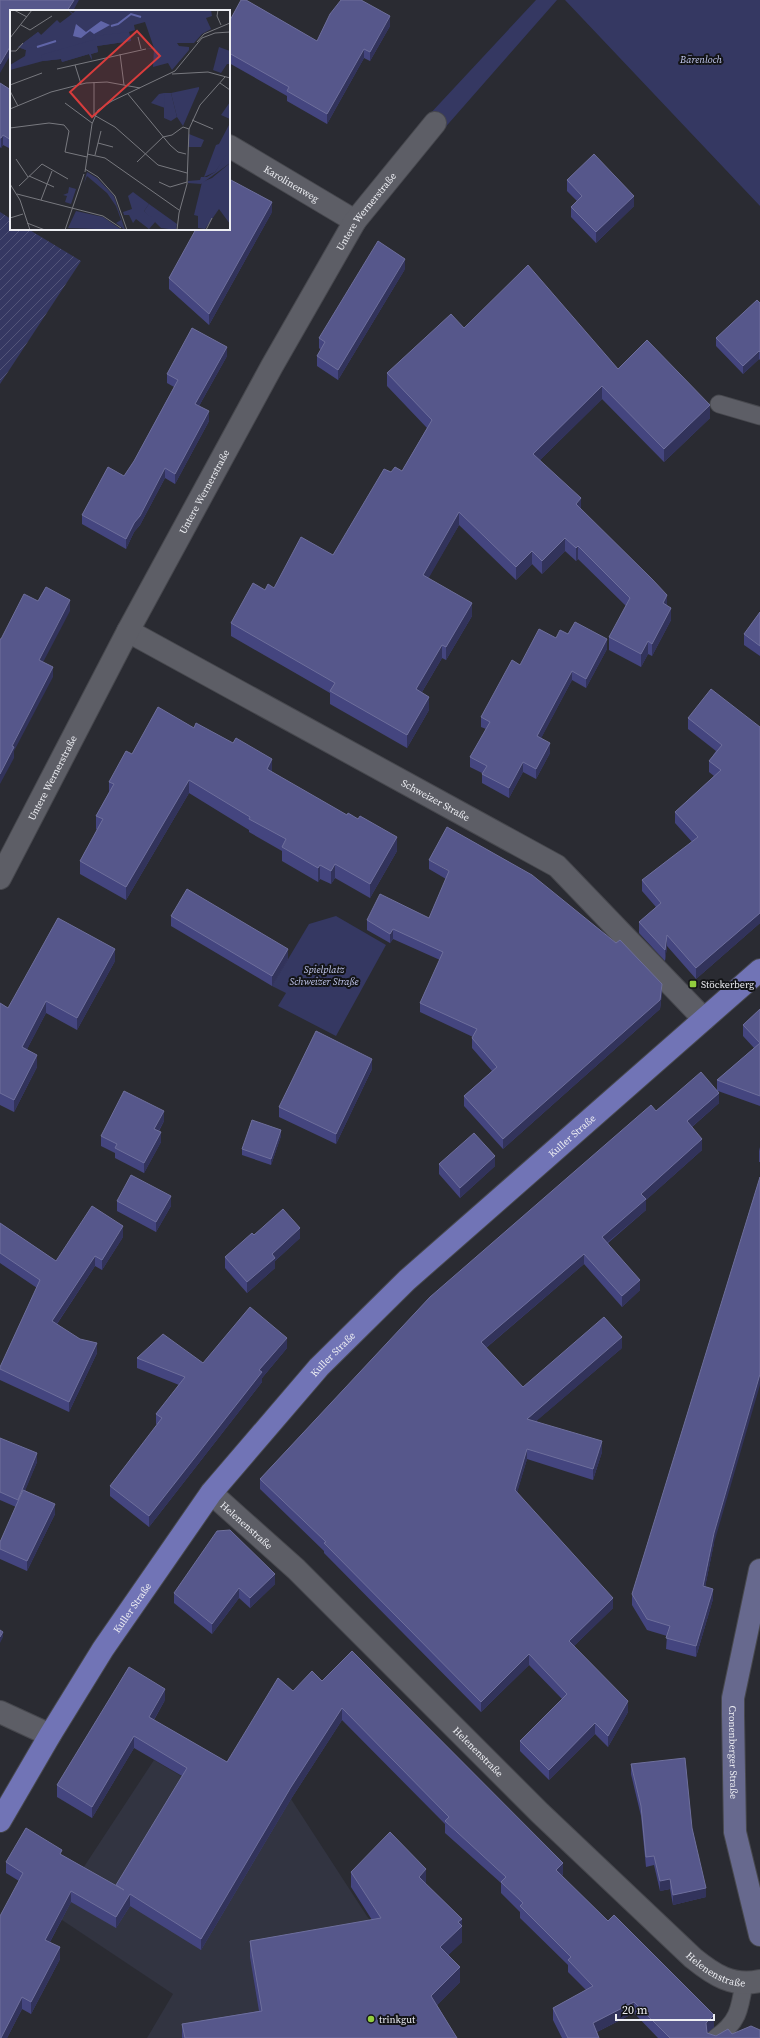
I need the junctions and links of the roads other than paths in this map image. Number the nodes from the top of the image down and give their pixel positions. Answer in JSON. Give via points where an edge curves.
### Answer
{"nodes":[{"id":1,"x":435,"y":123,"type":"dead end"},
{"id":2,"x":230,"y":147,"type":"edge"},
{"id":3,"x":355,"y":221,"type":"junction"},
{"id":4,"x":719,"y":404,"type":"dead end"},
{"id":5,"x":760,"y":416,"type":"edge"},
{"id":6,"x":128,"y":631,"type":"junction"},
{"id":7,"x":0,"y":878,"type":"edge"},
{"id":8,"x":760,"y":970,"type":"edge"},
{"id":9,"x":704,"y":1019,"type":"junction"},
{"id":10,"x":211,"y":1493,"type":"junction"},
{"id":11,"x":760,"y":1570,"type":"edge"},
{"id":12,"x":0,"y":1712,"type":"edge"},
{"id":13,"x":50,"y":1735,"type":"junction"},
{"id":14,"x":0,"y":1821,"type":"edge"},
{"id":15,"x":760,"y":1935,"type":"edge"},
{"id":16,"x":754,"y":1982,"type":"edge"},
{"id":17,"x":715,"y":2038,"type":"edge"}],
"edges":[{"from":1,"to":3,"type":"street","name":"Untere Wernerstraße"},
{"from":2,"to":3,"type":"street","name":"Karolinenweg"},
{"from":3,"to":6,"type":"street","name":"Untere Wernerstraße","via":[[272,366]]},
{"from":4,"to":5,"type":"lane"},
{"from":6,"to":7,"type":"street","name":"Untere Wernerstraße"},
{"from":6,"to":9,"type":"street","name":"Schweizer Straße","via":[[557,866]]},
{"from":8,"to":9,"type":"main road","name":"Kuller Straße"},
{"from":9,"to":10,"type":"main road","name":"Kuller Straße","via":[[408,1280],[319,1367]]},
{"from":10,"to":13,"type":"main road","name":"Kuller Straße","via":[[122,1620]]},
{"from":10,"to":16,"type":"street","name":"Helenenstraße","via":[[296,1569],[534,1808],[693,1958],[712,1974],[726,1981]]},
{"from":11,"to":15,"type":"main road","name":"Cronenberger Straße","via":[[733,1698],[732,1715],[735,1832]]},
{"from":12,"to":13,"type":"street"},
{"from":13,"to":14,"type":"main road","name":"Kuller Straße"},
{"from":16,"to":17,"type":"lane","via":[[733,2023]]}]}
